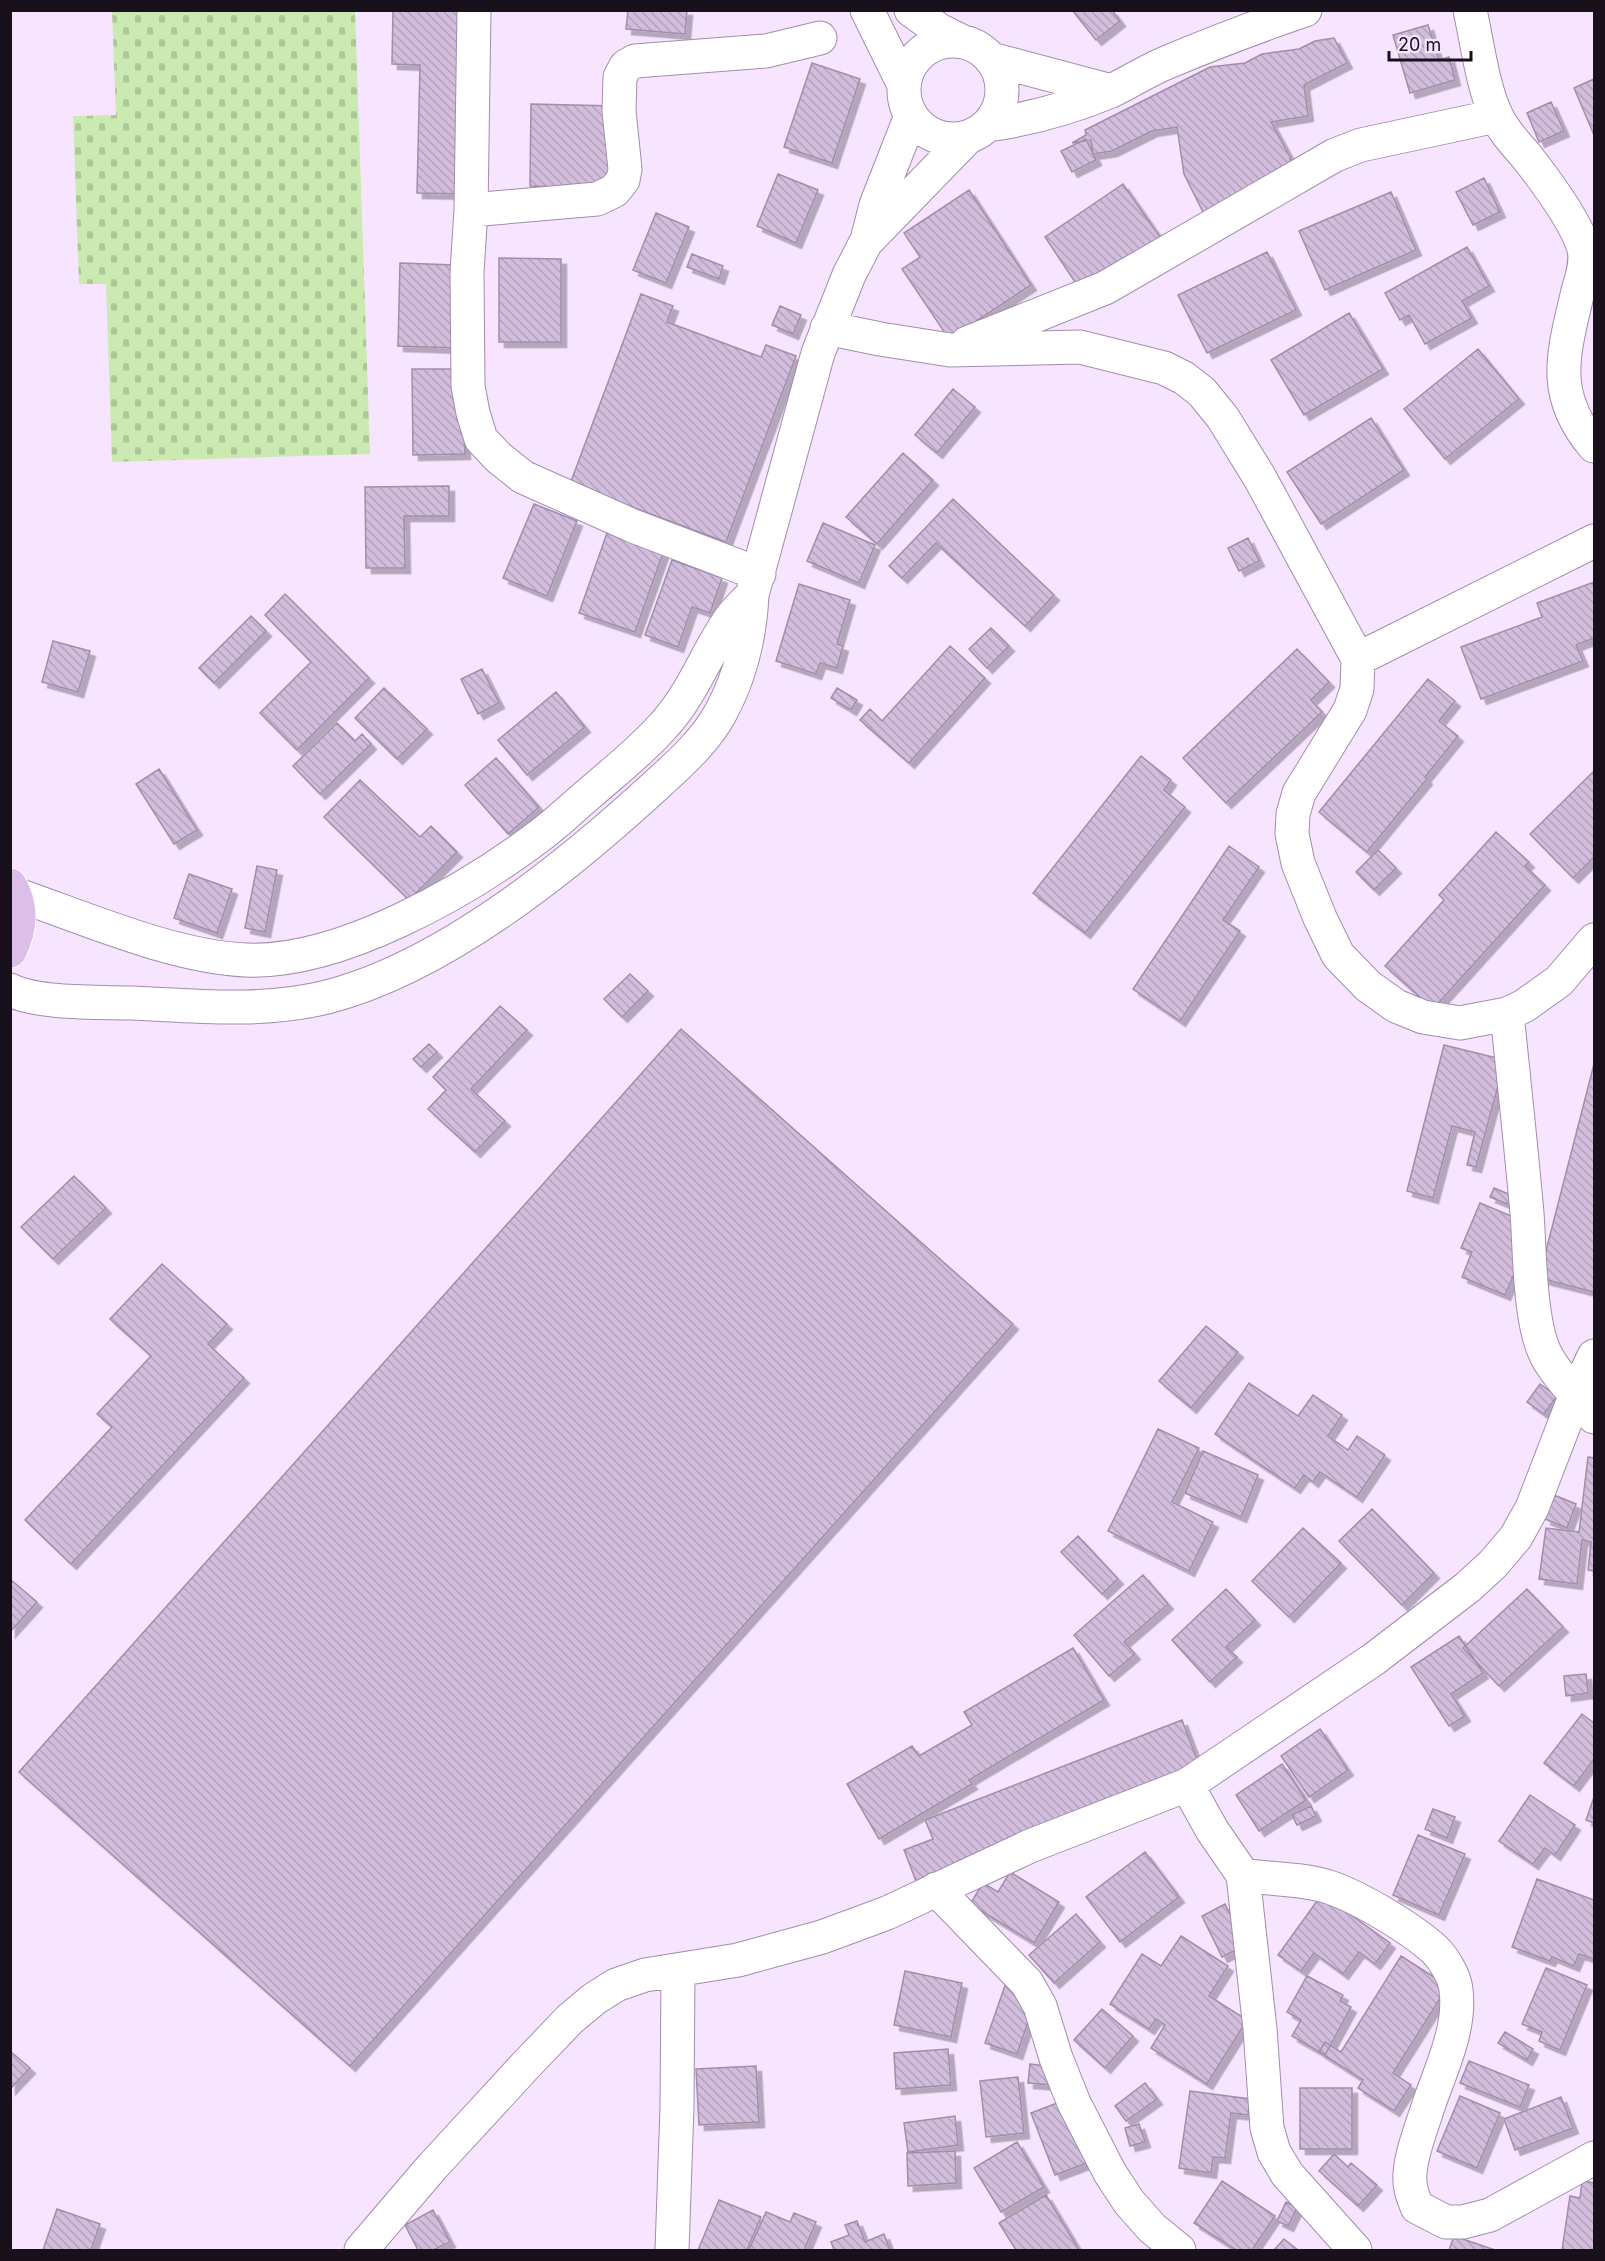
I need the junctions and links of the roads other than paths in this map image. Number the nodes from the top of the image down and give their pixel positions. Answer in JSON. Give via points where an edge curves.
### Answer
{"nodes":[{"id":1,"x":474,"y":10,"type":"edge"},
{"id":2,"x":911,"y":10,"type":"edge"},
{"id":3,"x":1305,"y":10,"type":"edge"},
{"id":4,"x":1470,"y":10,"type":"edge"},
{"id":5,"x":876,"y":13,"type":"edge"},
{"id":6,"x":820,"y":38,"type":"dead end"},
{"id":7,"x":977,"y":51,"type":"junction"},
{"id":8,"x":1111,"y":91,"type":"junction"},
{"id":9,"x":908,"y":100,"type":"junction"},
{"id":10,"x":1496,"y":116,"type":"junction"},
{"id":11,"x":977,"y":131,"type":"junction"},
{"id":12,"x":471,"y":210,"type":"junction"},
{"id":13,"x":867,"y":240,"type":"junction"},
{"id":14,"x":1589,"y":245,"type":"edge"},
{"id":15,"x":827,"y":328,"type":"junction"},
{"id":16,"x":950,"y":350,"type":"junction"},
{"id":17,"x":1594,"y":446,"type":"edge"},
{"id":18,"x":1594,"y":541,"type":"edge"},
{"id":19,"x":756,"y":585,"type":"junction"},
{"id":20,"x":1358,"y":659,"type":"junction"},
{"id":21,"x":13,"y":890,"type":"edge"},
{"id":22,"x":1594,"y":940,"type":"edge"},
{"id":23,"x":10,"y":951,"type":"edge"},
{"id":24,"x":10,"y":990,"type":"edge"},
{"id":25,"x":1507,"y":1014,"type":"junction"},
{"id":26,"x":1594,"y":1356,"type":"edge"},
{"id":27,"x":1585,"y":1406,"type":"edge"},
{"id":28,"x":1187,"y":1785,"type":"junction"},
{"id":29,"x":1243,"y":1875,"type":"junction"},
{"id":30,"x":936,"y":1889,"type":"junction"},
{"id":31,"x":678,"y":1970,"type":"junction"},
{"id":32,"x":1594,"y":2158,"type":"edge"},
{"id":33,"x":362,"y":2250,"type":"edge"},
{"id":34,"x":672,"y":2250,"type":"edge"},
{"id":35,"x":1179,"y":2250,"type":"edge"},
{"id":36,"x":1355,"y":2250,"type":"edge"}],
"edges":[{"from":1,"to":12,"type":"street"},
{"from":2,"to":7,"type":"street"},
{"from":3,"to":8,"type":"street","via":[[1165,63]]},
{"from":4,"to":10,"type":"street"},
{"from":5,"to":9,"type":"street"},
{"from":6,"to":12,"type":"street","via":[[766,51],[635,61],[626,66],[620,77],[625,169],[623,180],[614,191],[597,199]]},
{"from":7,"to":8,"type":"street"},
{"from":7,"to":9,"type":"street","via":[[947,42],[931,46],[909,69]]},
{"from":7,"to":11,"type":"street","via":[[999,73],[1003,88],[993,119]]},
{"from":8,"to":11,"type":"street","via":[[1060,110]]},
{"from":9,"to":11,"type":"street","via":[[921,128],[935,136],[951,140]]},
{"from":9,"to":13,"type":"street"},
{"from":10,"to":14,"type":"street"},
{"from":10,"to":16,"type":"street","via":[[1361,145],[1335,155],[1105,288]]},
{"from":11,"to":13,"type":"street"},
{"from":12,"to":19,"type":"street","via":[[468,386],[481,439],[523,477]]},
{"from":13,"to":15,"type":"street"},
{"from":14,"to":17,"type":"street","via":[[1563,366],[1573,414]]},
{"from":15,"to":16,"type":"street"},
{"from":15,"to":19,"type":"street"},
{"from":16,"to":20,"type":"street","via":[[1080,347],[1164,368],[1184,378],[1202,392],[1223,418]]},
{"from":18,"to":20,"type":"street"},
{"from":19,"to":21,"type":"street","via":[[728,621],[691,690],[665,725],[627,762],[539,837],[420,912],[337,945],[289,957],[247,960],[207,956],[149,940]]},
{"from":19,"to":24,"type":"street","via":[[750,629],[732,689],[720,714],[688,756],[614,823],[522,896],[405,968],[326,997],[274,1006],[222,1008],[47,999]]},
{"from":20,"to":25,"type":"street","via":[[1358,689],[1350,710],[1299,792],[1293,814],[1292,834],[1298,863],[1320,918],[1338,955],[1368,986],[1396,1006],[1423,1017],[1460,1023]]},
{"from":21,"to":23,"type":"main road","via":[[20,915],[18,935]]},
{"from":22,"to":25,"type":"street","via":[[1558,981]]},
{"from":25,"to":27,"type":"street","via":[[1532,1294],[1539,1333],[1546,1355]]},
{"from":26,"to":27,"type":"street"},
{"from":27,"to":28,"type":"street","via":[[1516,1537],[1493,1564],[1374,1659]]},
{"from":28,"to":29,"type":"street"},
{"from":28,"to":30,"type":"street","via":[[1030,1846]]},
{"from":29,"to":32,"type":"street","via":[[1328,1887],[1358,1899],[1436,1951],[1449,1969],[1456,1989],[1456,2018],[1410,2175],[1418,2207],[1446,2222],[1490,2215]]},
{"from":29,"to":36,"type":"street","via":[[1267,2128],[1274,2152],[1287,2174]]},
{"from":30,"to":31,"type":"street","via":[[887,1913],[822,1937],[738,1960]]},
{"from":30,"to":35,"type":"street","via":[[1027,1983],[1040,2006],[1074,2103],[1110,2173],[1152,2228]]},
{"from":31,"to":33,"type":"street","via":[[616,1985],[570,2019],[432,2167]]},
{"from":31,"to":34,"type":"street"}]}
